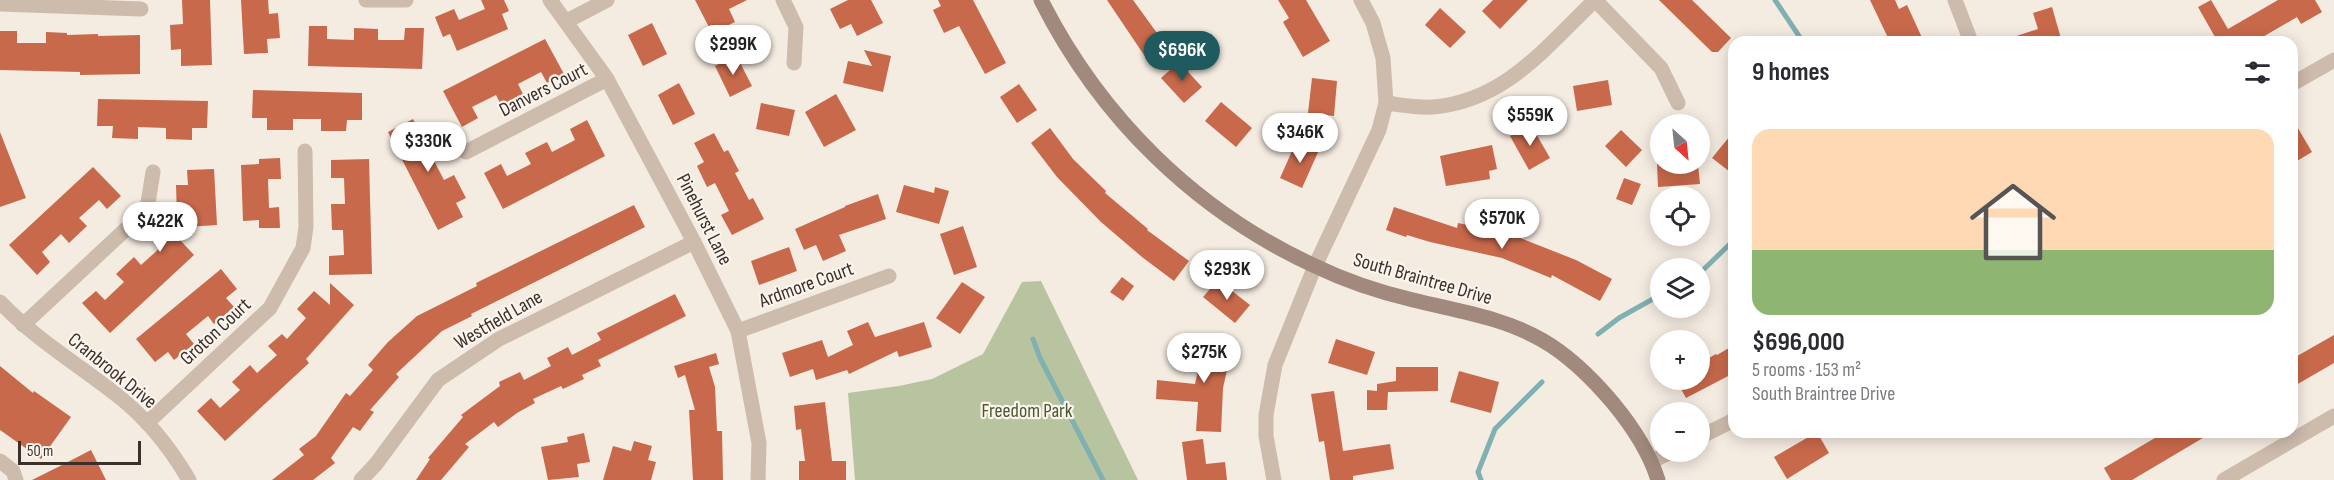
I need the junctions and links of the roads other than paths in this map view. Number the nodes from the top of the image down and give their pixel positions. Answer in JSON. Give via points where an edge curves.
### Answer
{"nodes":[{"id":1,"x":366,"y":0,"type":"edge"},
{"id":2,"x":406,"y":0,"type":"edge"},
{"id":3,"x":550,"y":0,"type":"edge"},
{"id":4,"x":607,"y":0,"type":"edge"},
{"id":5,"x":783,"y":0,"type":"edge"},
{"id":6,"x":1041,"y":0,"type":"edge"},
{"id":7,"x":1361,"y":0,"type":"edge"},
{"id":8,"x":1595,"y":0,"type":"edge"},
{"id":9,"x":1955,"y":0,"type":"edge"},
{"id":10,"x":0,"y":4,"type":"edge"},
{"id":11,"x":141,"y":9,"type":"dead end"},
{"id":12,"x":567,"y":21,"type":"junction"},
{"id":13,"x":1969,"y":36,"type":"edge"},
{"id":14,"x":2334,"y":60,"type":"edge"},
{"id":15,"x":794,"y":63,"type":"dead end"},
{"id":16,"x":607,"y":79,"type":"junction"},
{"id":17,"x":2298,"y":81,"type":"edge"},
{"id":18,"x":1386,"y":103,"type":"junction"},
{"id":19,"x":1678,"y":103,"type":"dead end"},
{"id":20,"x":305,"y":150,"type":"dead end"},
{"id":21,"x":466,"y":152,"type":"dead end"},
{"id":22,"x":153,"y":172,"type":"dead end"},
{"id":23,"x":694,"y":242,"type":"junction"},
{"id":24,"x":1315,"y":266,"type":"junction"},
{"id":25,"x":889,"y":276,"type":"dead end"},
{"id":26,"x":0,"y":302,"type":"edge"},
{"id":27,"x":23,"y":325,"type":"junction"},
{"id":28,"x":738,"y":331,"type":"junction"},
{"id":29,"x":2334,"y":416,"type":"edge"},
{"id":30,"x":147,"y":423,"type":"junction"},
{"id":31,"x":1728,"y":423,"type":"edge"},
{"id":32,"x":1710,"y":432,"type":"edge"},
{"id":33,"x":2298,"y":437,"type":"edge"},
{"id":34,"x":2296,"y":438,"type":"edge"},
{"id":35,"x":1650,"y":457,"type":"edge"},
{"id":36,"x":0,"y":461,"type":"edge"},
{"id":37,"x":1652,"y":462,"type":"edge"},
{"id":38,"x":16,"y":480,"type":"edge"},
{"id":39,"x":189,"y":480,"type":"edge"},
{"id":40,"x":361,"y":480,"type":"edge"},
{"id":41,"x":758,"y":480,"type":"edge"},
{"id":42,"x":1274,"y":480,"type":"edge"},
{"id":43,"x":1658,"y":480,"type":"edge"},
{"id":44,"x":2224,"y":480,"type":"edge"}],
"edges":[{"from":1,"to":2,"type":"street"},
{"from":3,"to":12,"type":"street","name":"Pinehurst Lane"},
{"from":4,"to":12,"type":"street"},
{"from":5,"to":15,"type":"street","via":[[796,27]]},
{"from":6,"to":24,"type":"street","name":"South Braintree Drive","via":[[1089,81],[1156,158],[1240,226]]},
{"from":7,"to":18,"type":"street","via":[[1373,23],[1383,58]]},
{"from":8,"to":18,"type":"street","via":[[1524,69],[1497,88],[1465,101],[1432,107]]},
{"from":8,"to":19,"type":"street","via":[[1661,68]]},
{"from":9,"to":13,"type":"street"},
{"from":10,"to":11,"type":"street"},
{"from":12,"to":16,"type":"street","name":"Pinehurst Lane"},
{"from":14,"to":17,"type":"street"},
{"from":16,"to":21,"type":"street","name":"Danvers Court"},
{"from":16,"to":23,"type":"street","name":"Pinehurst Lane"},
{"from":18,"to":24,"type":"street","via":[[1379,129]]},
{"from":20,"to":30,"type":"street","name":"Groton Court","via":[[303,248],[270,308]]},
{"from":22,"to":27,"type":"street","via":[[148,203],[141,216]]},
{"from":23,"to":28,"type":"street","name":"Pinehurst Lane"},
{"from":23,"to":40,"type":"street","name":"Westfield Lane","via":[[499,339],[438,380]]},
{"from":24,"to":35,"type":"street","name":"South Braintree Drive","via":[[1386,293],[1504,322],[1543,340],[1583,369],[1635,431]]},
{"from":24,"to":42,"type":"street","via":[[1269,388],[1266,436]]},
{"from":25,"to":28,"type":"street","name":"Ardmore Court"},
{"from":26,"to":27,"type":"street","name":"Cranbrook Drive"},
{"from":27,"to":30,"type":"street","name":"Cranbrook Drive"},
{"from":28,"to":41,"type":"street","name":"Pinehurst Lane","via":[[759,443]]},
{"from":29,"to":33,"type":"street"},
{"from":30,"to":39,"type":"street","name":"Cranbrook Drive"},
{"from":31,"to":32,"type":"street"},
{"from":34,"to":44,"type":"street"},
{"from":36,"to":38,"type":"street","via":[[13,471]]},
{"from":37,"to":43,"type":"street","name":"South Braintree Drive"}]}
